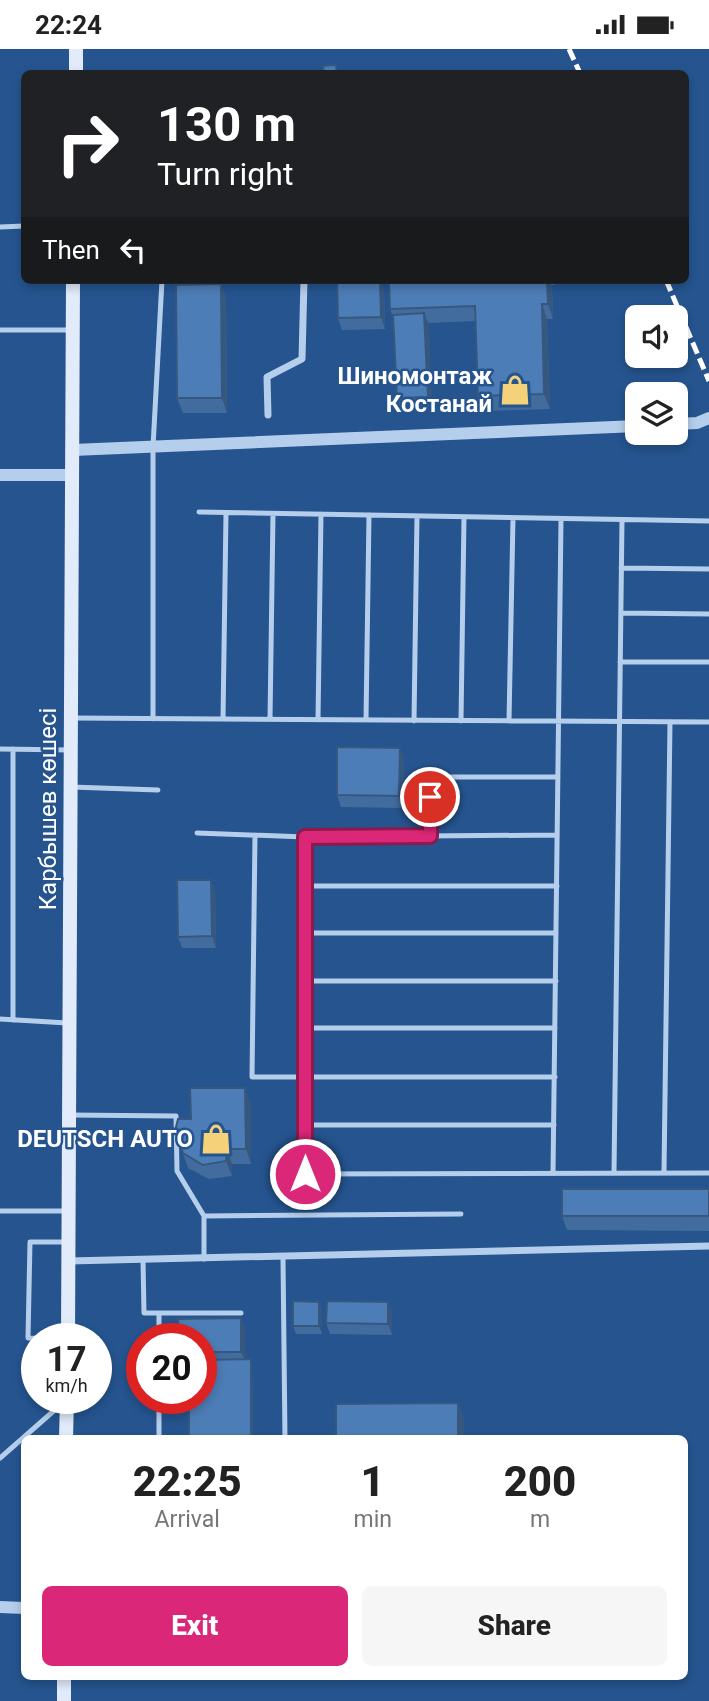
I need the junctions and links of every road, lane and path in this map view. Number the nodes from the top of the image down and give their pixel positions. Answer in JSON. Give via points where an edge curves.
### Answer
{"nodes":[{"id":1,"x":76,"y":49,"type":"edge"},
{"id":2,"x":76,"y":70,"type":"edge"},
{"id":3,"x":21,"y":226,"type":"edge"},
{"id":4,"x":0,"y":227,"type":"edge"},
{"id":5,"x":74,"y":284,"type":"edge"},
{"id":6,"x":162,"y":284,"type":"edge"},
{"id":7,"x":304,"y":284,"type":"edge"},
{"id":8,"x":0,"y":330,"type":"edge"},
{"id":9,"x":74,"y":330,"type":"junction"},
{"id":10,"x":268,"y":415,"type":"dead end"},
{"id":11,"x":709,"y":418,"type":"edge"},
{"id":12,"x":688,"y":423,"type":"edge"},
{"id":13,"x":625,"y":427,"type":"edge"},
{"id":14,"x":153,"y":447,"type":"junction"},
{"id":15,"x":73,"y":450,"type":"junction"},
{"id":16,"x":0,"y":475,"type":"edge"},
{"id":17,"x":72,"y":475,"type":"junction"},
{"id":18,"x":199,"y":512,"type":"dead end"},
{"id":19,"x":226,"y":513,"type":"junction"},
{"id":20,"x":273,"y":514,"type":"junction"},
{"id":21,"x":321,"y":515,"type":"junction"},
{"id":22,"x":369,"y":515,"type":"junction"},
{"id":23,"x":418,"y":516,"type":"junction"},
{"id":24,"x":464,"y":517,"type":"junction"},
{"id":25,"x":513,"y":518,"type":"junction"},
{"id":26,"x":561,"y":519,"type":"junction"},
{"id":27,"x":622,"y":520,"type":"junction"},
{"id":28,"x":709,"y":521,"type":"edge"},
{"id":29,"x":621,"y":568,"type":"junction"},
{"id":30,"x":709,"y":569,"type":"edge"},
{"id":31,"x":621,"y":613,"type":"junction"},
{"id":32,"x":709,"y":614,"type":"edge"},
{"id":33,"x":620,"y":662,"type":"junction"},
{"id":34,"x":709,"y":662,"type":"edge"},
{"id":35,"x":72,"y":718,"type":"junction"},
{"id":36,"x":153,"y":719,"type":"junction"},
{"id":37,"x":223,"y":719,"type":"junction"},
{"id":38,"x":270,"y":719,"type":"junction"},
{"id":39,"x":318,"y":720,"type":"junction"},
{"id":40,"x":366,"y":720,"type":"junction"},
{"id":41,"x":414,"y":721,"type":"junction"},
{"id":42,"x":461,"y":721,"type":"junction"},
{"id":43,"x":509,"y":721,"type":"junction"},
{"id":44,"x":559,"y":722,"type":"junction"},
{"id":45,"x":619,"y":722,"type":"junction"},
{"id":46,"x":670,"y":722,"type":"junction"},
{"id":47,"x":709,"y":722,"type":"edge"},
{"id":48,"x":0,"y":749,"type":"edge"},
{"id":49,"x":13,"y":749,"type":"junction"},
{"id":50,"x":71,"y":750,"type":"junction"},
{"id":51,"x":558,"y":777,"type":"junction"},
{"id":52,"x":71,"y":787,"type":"junction"},
{"id":53,"x":158,"y":790,"type":"dead end"},
{"id":54,"x":197,"y":833,"type":"dead end"},
{"id":55,"x":255,"y":835,"type":"junction"},
{"id":56,"x":558,"y":835,"type":"junction"},
{"id":57,"x":430,"y":836,"type":"junction"},
{"id":58,"x":305,"y":837,"type":"junction"},
{"id":59,"x":557,"y":885,"type":"junction"},
{"id":60,"x":305,"y":886,"type":"junction"},
{"id":61,"x":305,"y":933,"type":"junction"},
{"id":62,"x":556,"y":933,"type":"junction"},
{"id":63,"x":305,"y":981,"type":"junction"},
{"id":64,"x":556,"y":981,"type":"junction"},
{"id":65,"x":0,"y":1019,"type":"edge"},
{"id":66,"x":13,"y":1020,"type":"junction"},
{"id":67,"x":70,"y":1023,"type":"junction"},
{"id":68,"x":305,"y":1028,"type":"junction"},
{"id":69,"x":555,"y":1028,"type":"junction"},
{"id":70,"x":305,"y":1077,"type":"junction"},
{"id":71,"x":555,"y":1077,"type":"junction"},
{"id":72,"x":70,"y":1115,"type":"junction"},
{"id":73,"x":305,"y":1125,"type":"junction"},
{"id":74,"x":554,"y":1125,"type":"junction"},
{"id":75,"x":554,"y":1173,"type":"junction"},
{"id":76,"x":614,"y":1173,"type":"junction"},
{"id":77,"x":664,"y":1173,"type":"junction"},
{"id":78,"x":709,"y":1173,"type":"edge"},
{"id":79,"x":0,"y":1211,"type":"edge"},
{"id":80,"x":69,"y":1211,"type":"junction"},
{"id":81,"x":461,"y":1214,"type":"dead end"},
{"id":82,"x":204,"y":1216,"type":"junction"},
{"id":83,"x":68,"y":1242,"type":"junction"},
{"id":84,"x":709,"y":1246,"type":"edge"},
{"id":85,"x":283,"y":1258,"type":"junction"},
{"id":86,"x":204,"y":1259,"type":"junction"},
{"id":87,"x":143,"y":1260,"type":"junction"},
{"id":88,"x":68,"y":1261,"type":"junction"},
{"id":89,"x":159,"y":1313,"type":"junction"},
{"id":90,"x":241,"y":1313,"type":"dead end"},
{"id":91,"x":28,"y":1323,"type":"edge"},
{"id":92,"x":68,"y":1323,"type":"edge"},
{"id":93,"x":159,"y":1323,"type":"edge"},
{"id":94,"x":50,"y":1414,"type":"edge"},
{"id":95,"x":67,"y":1414,"type":"edge"},
{"id":96,"x":159,"y":1414,"type":"edge"},
{"id":97,"x":26,"y":1435,"type":"edge"},
{"id":98,"x":66,"y":1435,"type":"edge"},
{"id":99,"x":159,"y":1435,"type":"edge"},
{"id":100,"x":285,"y":1435,"type":"edge"},
{"id":101,"x":21,"y":1440,"type":"edge"},
{"id":102,"x":0,"y":1458,"type":"edge"},
{"id":103,"x":0,"y":1607,"type":"edge"},
{"id":104,"x":21,"y":1608,"type":"edge"},
{"id":105,"x":64,"y":1680,"type":"edge"},
{"id":106,"x":64,"y":1701,"type":"edge"}],
"edges":[{"from":1,"to":2,"type":"main road"},
{"from":3,"to":4,"type":"lane"},
{"from":5,"to":9,"type":"main road","name":"Карбышев көшесі"},
{"from":6,"to":14,"type":"lane"},
{"from":7,"to":10,"type":"street","via":[[302,359],[267,377]]},
{"from":8,"to":9,"type":"lane"},
{"from":9,"to":15,"type":"main road","name":"Карбышев көшесі"},
{"from":11,"to":12,"type":"street"},
{"from":13,"to":14,"type":"street"},
{"from":14,"to":15,"type":"street"},
{"from":14,"to":36,"type":"lane"},
{"from":15,"to":17,"type":"main road","name":"Карбышев көшесі"},
{"from":16,"to":17,"type":"street"},
{"from":17,"to":35,"type":"main road","name":"Карбышев көшесі"},
{"from":18,"to":19,"type":"lane"},
{"from":19,"to":20,"type":"lane"},
{"from":19,"to":37,"type":"lane"},
{"from":20,"to":21,"type":"lane"},
{"from":20,"to":38,"type":"lane"},
{"from":21,"to":22,"type":"lane"},
{"from":21,"to":39,"type":"lane"},
{"from":22,"to":23,"type":"lane"},
{"from":22,"to":40,"type":"lane"},
{"from":23,"to":24,"type":"lane"},
{"from":23,"to":41,"type":"lane"},
{"from":24,"to":25,"type":"lane"},
{"from":24,"to":42,"type":"lane"},
{"from":25,"to":26,"type":"lane"},
{"from":25,"to":43,"type":"lane"},
{"from":26,"to":27,"type":"lane"},
{"from":26,"to":44,"type":"lane"},
{"from":27,"to":28,"type":"lane"},
{"from":27,"to":29,"type":"lane"},
{"from":29,"to":30,"type":"lane"},
{"from":29,"to":31,"type":"lane"},
{"from":31,"to":32,"type":"lane"},
{"from":31,"to":33,"type":"lane"},
{"from":33,"to":34,"type":"lane"},
{"from":33,"to":45,"type":"lane"},
{"from":35,"to":36,"type":"lane"},
{"from":35,"to":50,"type":"main road","name":"Карбышев көшесі"},
{"from":36,"to":37,"type":"lane"},
{"from":37,"to":38,"type":"lane"},
{"from":38,"to":39,"type":"lane"},
{"from":39,"to":40,"type":"lane"},
{"from":40,"to":41,"type":"lane"},
{"from":41,"to":42,"type":"lane"},
{"from":42,"to":43,"type":"lane"},
{"from":43,"to":44,"type":"lane"},
{"from":44,"to":45,"type":"lane"},
{"from":44,"to":51,"type":"lane"},
{"from":45,"to":46,"type":"lane"},
{"from":45,"to":76,"type":"lane"},
{"from":46,"to":47,"type":"lane"},
{"from":46,"to":77,"type":"lane"},
{"from":48,"to":49,"type":"lane"},
{"from":49,"to":50,"type":"lane"},
{"from":49,"to":66,"type":"lane"},
{"from":50,"to":52,"type":"main road","name":"Карбышев көшесі"},
{"from":51,"to":56,"type":"lane"},
{"from":51,"to":57,"type":"lane","via":[[430,777]]},
{"from":52,"to":53,"type":"lane"},
{"from":52,"to":67,"type":"main road","name":"Карбышев көшесі"},
{"from":54,"to":55,"type":"lane"},
{"from":55,"to":58,"type":"lane"},
{"from":55,"to":70,"type":"lane","via":[[252,1077]]},
{"from":56,"to":57,"type":"lane"},
{"from":56,"to":59,"type":"lane"},
{"from":57,"to":58,"type":"lane"},
{"from":58,"to":60,"type":"lane"},
{"from":59,"to":60,"type":"lane"},
{"from":59,"to":62,"type":"lane"},
{"from":60,"to":61,"type":"lane"},
{"from":61,"to":62,"type":"lane"},
{"from":61,"to":63,"type":"lane"},
{"from":62,"to":64,"type":"lane"},
{"from":63,"to":64,"type":"lane"},
{"from":63,"to":68,"type":"lane"},
{"from":64,"to":69,"type":"lane"},
{"from":65,"to":66,"type":"lane"},
{"from":66,"to":67,"type":"lane"},
{"from":67,"to":72,"type":"main road","name":"Карбышев көшесі"},
{"from":68,"to":69,"type":"lane"},
{"from":68,"to":70,"type":"lane"},
{"from":69,"to":71,"type":"lane"},
{"from":70,"to":71,"type":"lane"},
{"from":70,"to":73,"type":"lane"},
{"from":71,"to":74,"type":"lane"},
{"from":72,"to":80,"type":"main road","name":"Карбышев көшесі"},
{"from":72,"to":82,"type":"lane","via":[[176,1116],[177,1171]]},
{"from":73,"to":74,"type":"lane"},
{"from":73,"to":75,"type":"lane","via":[[305,1174]]},
{"from":74,"to":75,"type":"lane"},
{"from":75,"to":76,"type":"lane"},
{"from":76,"to":77,"type":"lane"},
{"from":77,"to":78,"type":"lane"},
{"from":79,"to":80,"type":"lane"},
{"from":80,"to":83,"type":"main road","name":"Карбышев көшесі"},
{"from":81,"to":82,"type":"lane"},
{"from":82,"to":86,"type":"lane"},
{"from":83,"to":88,"type":"main road","name":"Карбышев көшесі"},
{"from":83,"to":91,"type":"lane","via":[[30,1242]]},
{"from":84,"to":85,"type":"street"},
{"from":85,"to":86,"type":"street"},
{"from":85,"to":100,"type":"lane"},
{"from":86,"to":87,"type":"street"},
{"from":87,"to":88,"type":"street"},
{"from":87,"to":89,"type":"lane","via":[[144,1313]]},
{"from":88,"to":92,"type":"main road","name":"Карбышев көшесі"},
{"from":89,"to":90,"type":"lane"},
{"from":89,"to":93,"type":"lane"},
{"from":94,"to":97,"type":"lane"},
{"from":95,"to":98,"type":"main road"},
{"from":96,"to":99,"type":"lane"},
{"from":101,"to":102,"type":"lane"},
{"from":103,"to":104,"type":"street"},
{"from":105,"to":106,"type":"main road"}]}
